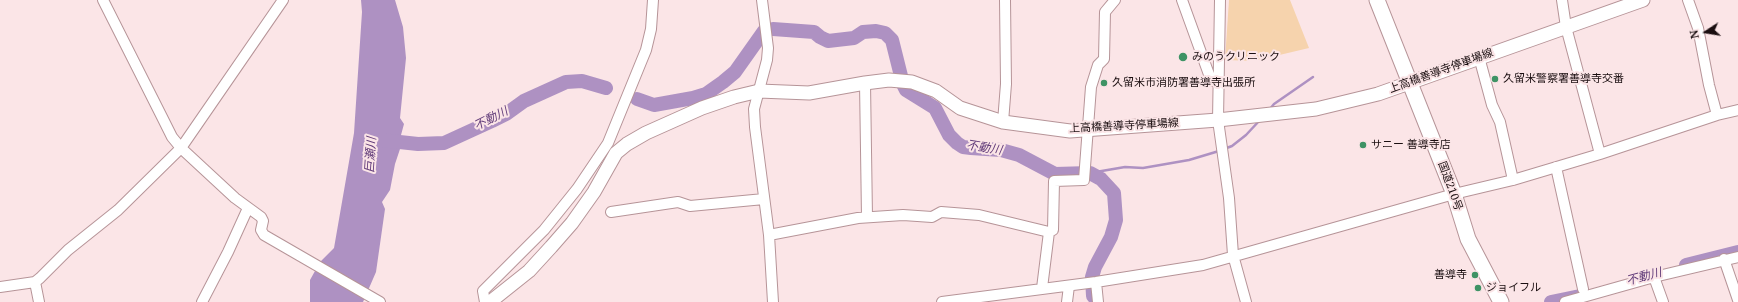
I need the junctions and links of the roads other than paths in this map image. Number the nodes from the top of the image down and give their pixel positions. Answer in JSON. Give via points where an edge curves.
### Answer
{"nodes":[{"id":1,"x":103,"y":0,"type":"edge"},
{"id":2,"x":283,"y":0,"type":"edge"},
{"id":3,"x":653,"y":0,"type":"edge"},
{"id":4,"x":762,"y":0,"type":"edge"},
{"id":5,"x":1005,"y":0,"type":"edge"},
{"id":6,"x":1116,"y":0,"type":"edge"},
{"id":7,"x":1182,"y":0,"type":"edge"},
{"id":8,"x":1220,"y":0,"type":"edge"},
{"id":9,"x":1377,"y":0,"type":"edge"},
{"id":10,"x":1562,"y":0,"type":"edge"},
{"id":11,"x":1643,"y":0,"type":"edge"},
{"id":12,"x":1688,"y":0,"type":"edge"},
{"id":13,"x":1566,"y":27,"type":"junction"},
{"id":14,"x":1479,"y":57,"type":"junction"},
{"id":15,"x":1411,"y":81,"type":"junction"},
{"id":16,"x":865,"y":83,"type":"junction"},
{"id":17,"x":1219,"y":84,"type":"junction"},
{"id":18,"x":759,"y":91,"type":"junction"},
{"id":19,"x":1738,"y":110,"type":"edge"},
{"id":20,"x":1717,"y":114,"type":"junction"},
{"id":21,"x":1218,"y":120,"type":"junction"},
{"id":22,"x":1002,"y":122,"type":"junction"},
{"id":23,"x":1088,"y":130,"type":"junction"},
{"id":24,"x":181,"y":148,"type":"junction"},
{"id":25,"x":1600,"y":154,"type":"junction"},
{"id":26,"x":1556,"y":167,"type":"junction"},
{"id":27,"x":1513,"y":180,"type":"junction"},
{"id":28,"x":1454,"y":194,"type":"junction"},
{"id":29,"x":764,"y":198,"type":"junction"},
{"id":30,"x":248,"y":208,"type":"junction"},
{"id":31,"x":611,"y":212,"type":"dead end"},
{"id":32,"x":867,"y":217,"type":"junction"},
{"id":33,"x":1049,"y":232,"type":"junction"},
{"id":34,"x":769,"y":235,"type":"junction"},
{"id":35,"x":1233,"y":255,"type":"junction"},
{"id":36,"x":1738,"y":257,"type":"edge"},
{"id":37,"x":1724,"y":259,"type":"junction"},
{"id":38,"x":1654,"y":277,"type":"junction"},
{"id":39,"x":35,"y":282,"type":"junction"},
{"id":40,"x":1096,"y":282,"type":"junction"},
{"id":41,"x":0,"y":286,"type":"edge"},
{"id":42,"x":1069,"y":286,"type":"junction"},
{"id":43,"x":1042,"y":288,"type":"junction"},
{"id":44,"x":1583,"y":289,"type":"dead end"},
{"id":45,"x":1738,"y":300,"type":"edge"},
{"id":46,"x":39,"y":302,"type":"edge"},
{"id":47,"x":202,"y":302,"type":"edge"},
{"id":48,"x":380,"y":302,"type":"edge"},
{"id":49,"x":485,"y":302,"type":"edge"},
{"id":50,"x":490,"y":302,"type":"edge"},
{"id":51,"x":773,"y":302,"type":"edge"},
{"id":52,"x":942,"y":302,"type":"edge"},
{"id":53,"x":1067,"y":302,"type":"edge"},
{"id":54,"x":1098,"y":302,"type":"edge"},
{"id":55,"x":1246,"y":302,"type":"edge"},
{"id":56,"x":1501,"y":302,"type":"edge"},
{"id":57,"x":1565,"y":302,"type":"edge"},
{"id":58,"x":1663,"y":302,"type":"edge"}],
"edges":[{"from":1,"to":24,"type":"street","via":[[172,137]]},
{"from":2,"to":24,"type":"street"},
{"from":3,"to":49,"type":"street","via":[[651,29],[646,50],[608,143],[577,189],[544,230],[483,291]]},
{"from":4,"to":18,"type":"street","via":[[768,48]]},
{"from":5,"to":22,"type":"street","via":[[1006,84]]},
{"from":6,"to":23,"type":"street","via":[[1105,12],[1104,59],[1098,65],[1091,87]]},
{"from":7,"to":17,"type":"street","via":[[1211,80]]},
{"from":8,"to":17,"type":"street"},
{"from":9,"to":15,"type":"highway","name":"国道210号"},
{"from":10,"to":13,"type":"street"},
{"from":11,"to":13,"type":"main road","name":"上高橋善導寺停車場線"},
{"from":12,"to":20,"type":"street","via":[[1698,28]]},
{"from":13,"to":14,"type":"main road","name":"上高橋善導寺停車場線"},
{"from":13,"to":25,"type":"street"},
{"from":14,"to":15,"type":"main road","name":"上高橋善導寺停車場線"},
{"from":14,"to":27,"type":"street","via":[[1492,105],[1500,122]]},
{"from":15,"to":21,"type":"main road","name":"上高橋善導寺停車場線","via":[[1378,94],[1316,109]]},
{"from":15,"to":28,"type":"highway","name":"国道210号"},
{"from":16,"to":18,"type":"main road","name":"上高橋善導寺停車場線","via":[[809,93]]},
{"from":16,"to":22,"type":"main road","name":"上高橋善導寺停車場線","via":[[889,80],[912,82],[936,91],[960,108]]},
{"from":16,"to":32,"type":"street"},
{"from":17,"to":21,"type":"street"},
{"from":18,"to":29,"type":"street","via":[[754,109],[754,127]]},
{"from":18,"to":50,"type":"main road","name":"上高橋善導寺停車場線","via":[[702,108],[627,144],[616,153],[594,192],[572,223],[529,271]]},
{"from":19,"to":20,"type":"street"},
{"from":20,"to":25,"type":"street"},
{"from":21,"to":23,"type":"main road","name":"上高橋善導寺停車場線"},
{"from":21,"to":35,"type":"street","via":[[1229,198]]},
{"from":22,"to":23,"type":"main road","name":"上高橋善導寺停車場線","via":[[1070,131]]},
{"from":23,"to":33,"type":"street","via":[[1084,174],[1054,181],[1053,230]]},
{"from":24,"to":30,"type":"street"},
{"from":24,"to":39,"type":"street","via":[[118,210],[68,250]]},
{"from":25,"to":26,"type":"street"},
{"from":26,"to":27,"type":"street"},
{"from":26,"to":44,"type":"street"},
{"from":27,"to":28,"type":"street"},
{"from":28,"to":35,"type":"street"},
{"from":28,"to":56,"type":"highway","name":"国道210号","via":[[1468,239]]},
{"from":29,"to":31,"type":"street","via":[[690,206],[678,202]]},
{"from":29,"to":34,"type":"street"},
{"from":30,"to":47,"type":"street"},
{"from":30,"to":48,"type":"street","via":[[261,216],[261,230],[270,240]]},
{"from":32,"to":33,"type":"street","via":[[932,217],[941,212],[979,215]]},
{"from":32,"to":34,"type":"street"},
{"from":33,"to":43,"type":"street"},
{"from":34,"to":51,"type":"street"},
{"from":35,"to":40,"type":"street","via":[[1203,265]]},
{"from":35,"to":55,"type":"street"},
{"from":36,"to":37,"type":"street"},
{"from":37,"to":38,"type":"street"},
{"from":37,"to":45,"type":"street"},
{"from":38,"to":57,"type":"street"},
{"from":38,"to":58,"type":"street"},
{"from":39,"to":41,"type":"street"},
{"from":39,"to":46,"type":"street"},
{"from":40,"to":42,"type":"street"},
{"from":40,"to":54,"type":"street"},
{"from":42,"to":43,"type":"street"},
{"from":42,"to":53,"type":"street"},
{"from":43,"to":52,"type":"street"}]}
